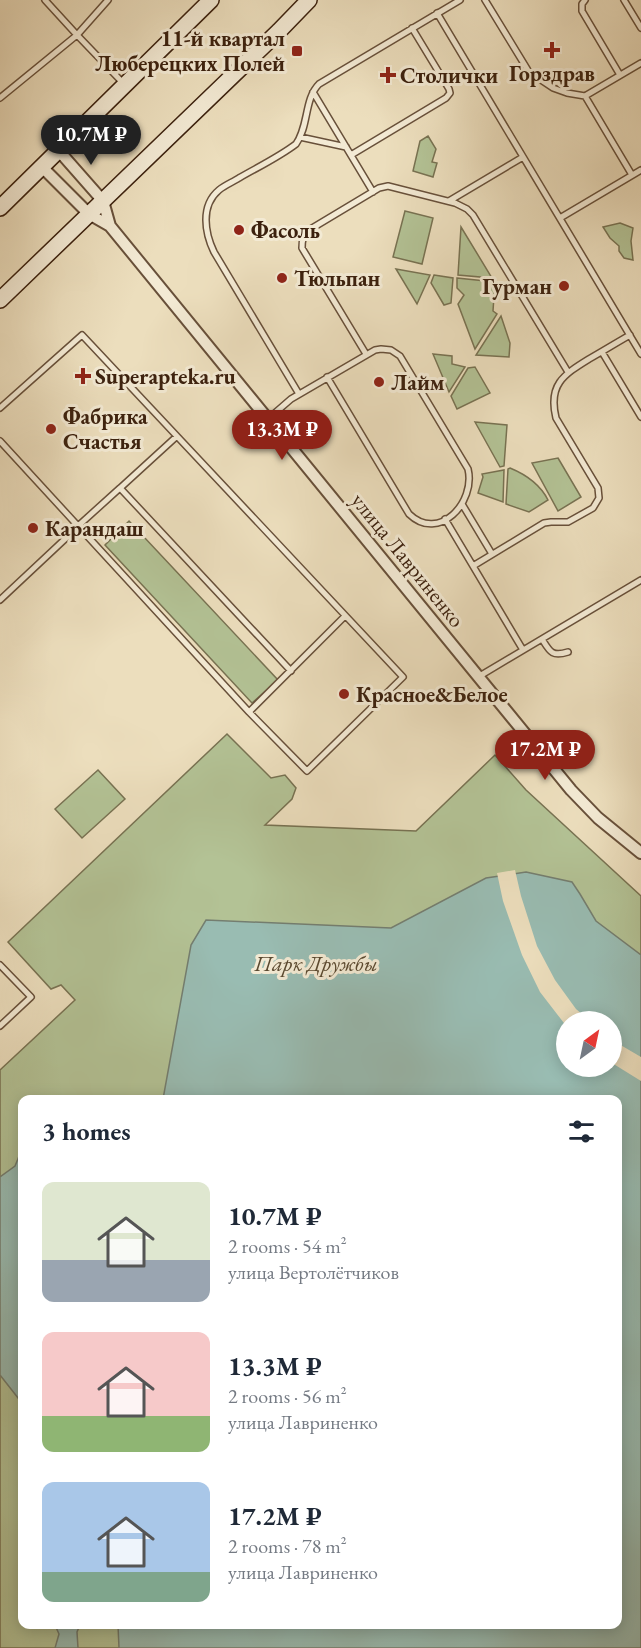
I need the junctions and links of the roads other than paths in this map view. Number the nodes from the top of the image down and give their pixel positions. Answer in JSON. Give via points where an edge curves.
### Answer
{"nodes":[{"id":1,"x":45,"y":0,"type":"edge"},
{"id":2,"x":108,"y":0,"type":"edge"},
{"id":3,"x":211,"y":0,"type":"edge"},
{"id":4,"x":309,"y":0,"type":"edge"},
{"id":5,"x":460,"y":0,"type":"edge"},
{"id":6,"x":485,"y":0,"type":"edge"},
{"id":7,"x":585,"y":0,"type":"edge"},
{"id":8,"x":624,"y":0,"type":"edge"},
{"id":9,"x":437,"y":13,"type":"junction"},
{"id":10,"x":412,"y":28,"type":"junction"},
{"id":11,"x":641,"y":28,"type":"edge"},
{"id":12,"x":77,"y":35,"type":"junction"},
{"id":13,"x":641,"y":63,"type":"edge"},
{"id":14,"x":620,"y":75,"type":"junction"},
{"id":15,"x":126,"y":86,"type":"junction"},
{"id":16,"x":313,"y":92,"type":"junction"},
{"id":17,"x":585,"y":96,"type":"junction"},
{"id":18,"x":0,"y":98,"type":"edge"},
{"id":19,"x":300,"y":137,"type":"junction"},
{"id":20,"x":346,"y":147,"type":"junction"},
{"id":21,"x":59,"y":151,"type":"junction"},
{"id":22,"x":351,"y":155,"type":"junction"},
{"id":23,"x":523,"y":157,"type":"junction"},
{"id":24,"x":42,"y":167,"type":"junction"},
{"id":25,"x":641,"y":170,"type":"edge"},
{"id":26,"x":632,"y":175,"type":"junction"},
{"id":27,"x":373,"y":192,"type":"junction"},
{"id":28,"x":103,"y":201,"type":"junction"},
{"id":29,"x":449,"y":201,"type":"junction"},
{"id":30,"x":0,"y":208,"type":"edge"},
{"id":31,"x":89,"y":214,"type":"junction"},
{"id":32,"x":560,"y":218,"type":"junction"},
{"id":33,"x":110,"y":226,"type":"junction"},
{"id":34,"x":0,"y":300,"type":"edge"},
{"id":35,"x":630,"y":335,"type":"junction"},
{"id":36,"x":602,"y":352,"type":"junction"},
{"id":37,"x":366,"y":354,"type":"junction"},
{"id":38,"x":641,"y":354,"type":"edge"},
{"id":39,"x":568,"y":372,"type":"junction"},
{"id":40,"x":327,"y":377,"type":"junction"},
{"id":41,"x":299,"y":394,"type":"junction"},
{"id":42,"x":0,"y":408,"type":"edge"},
{"id":43,"x":641,"y":417,"type":"edge"},
{"id":44,"x":267,"y":420,"type":"junction"},
{"id":45,"x":176,"y":437,"type":"junction"},
{"id":46,"x":0,"y":441,"type":"edge"},
{"id":47,"x":120,"y":488,"type":"junction"},
{"id":48,"x":462,"y":504,"type":"junction"},
{"id":49,"x":445,"y":519,"type":"junction"},
{"id":50,"x":78,"y":526,"type":"junction"},
{"id":51,"x":492,"y":554,"type":"junction"},
{"id":52,"x":473,"y":566,"type":"junction"},
{"id":53,"x":641,"y":580,"type":"edge"},
{"id":54,"x":0,"y":600,"type":"edge"},
{"id":55,"x":345,"y":616,"type":"junction"},
{"id":56,"x":542,"y":639,"type":"junction"},
{"id":57,"x":523,"y":650,"type":"junction"},
{"id":58,"x":568,"y":652,"type":"dead end"},
{"id":59,"x":291,"y":671,"type":"junction"},
{"id":60,"x":478,"y":677,"type":"junction"},
{"id":61,"x":249,"y":712,"type":"junction"},
{"id":62,"x":641,"y":852,"type":"edge"},
{"id":63,"x":0,"y":965,"type":"edge"},
{"id":64,"x":0,"y":1026,"type":"edge"}],
"edges":[{"from":1,"to":12,"type":"lane"},
{"from":2,"to":12,"type":"lane"},
{"from":3,"to":15,"type":"main road"},
{"from":4,"to":28,"type":"main road"},
{"from":5,"to":9,"type":"lane"},
{"from":6,"to":17,"type":"lane","via":[[529,72],[553,88]]},
{"from":7,"to":14,"type":"lane","via":[[582,10]]},
{"from":8,"to":11,"type":"lane"},
{"from":9,"to":10,"type":"lane"},
{"from":9,"to":23,"type":"lane"},
{"from":10,"to":16,"type":"lane","via":[[319,84]]},
{"from":10,"to":22,"type":"lane","via":[[449,95]]},
{"from":12,"to":15,"type":"lane"},
{"from":12,"to":18,"type":"lane"},
{"from":13,"to":14,"type":"lane"},
{"from":14,"to":17,"type":"lane"},
{"from":15,"to":21,"type":"main road"},
{"from":16,"to":19,"type":"lane"},
{"from":16,"to":20,"type":"lane"},
{"from":17,"to":26,"type":"lane"},
{"from":19,"to":20,"type":"lane"},
{"from":19,"to":41,"type":"lane","via":[[292,147],[219,190],[206,218],[214,252]]},
{"from":20,"to":22,"type":"lane"},
{"from":21,"to":24,"type":"main road"},
{"from":21,"to":28,"type":"street"},
{"from":22,"to":27,"type":"lane"},
{"from":23,"to":29,"type":"lane"},
{"from":23,"to":32,"type":"lane"},
{"from":24,"to":30,"type":"main road"},
{"from":24,"to":31,"type":"street","name":"улица Лавриненко"},
{"from":25,"to":26,"type":"lane"},
{"from":26,"to":32,"type":"lane"},
{"from":27,"to":29,"type":"lane","via":[[393,186]]},
{"from":27,"to":37,"type":"lane","via":[[309,230],[302,242]]},
{"from":28,"to":31,"type":"main road"},
{"from":28,"to":33,"type":"street","name":"улица Лавриненко"},
{"from":29,"to":39,"type":"lane","via":[[473,215]]},
{"from":31,"to":33,"type":"street","name":"улица Лавриненко"},
{"from":31,"to":34,"type":"main road"},
{"from":32,"to":35,"type":"lane"},
{"from":33,"to":44,"type":"street","name":"улица Лавриненко"},
{"from":35,"to":36,"type":"lane"},
{"from":35,"to":38,"type":"lane"},
{"from":36,"to":39,"type":"lane"},
{"from":36,"to":43,"type":"lane"},
{"from":37,"to":40,"type":"lane"},
{"from":37,"to":48,"type":"lane","via":[[386,349],[400,356],[468,469],[469,482]]},
{"from":39,"to":51,"type":"lane","via":[[556,390],[556,418],[598,488],[598,502],[573,520],[544,523]]},
{"from":40,"to":41,"type":"lane"},
{"from":40,"to":49,"type":"lane","via":[[409,514],[425,524]]},
{"from":41,"to":44,"type":"lane"},
{"from":42,"to":45,"type":"lane","via":[[82,335]]},
{"from":44,"to":60,"type":"street","name":"улица Лавриненко"},
{"from":45,"to":47,"type":"lane"},
{"from":45,"to":55,"type":"lane"},
{"from":46,"to":50,"type":"lane"},
{"from":47,"to":50,"type":"lane"},
{"from":47,"to":59,"type":"lane"},
{"from":48,"to":49,"type":"lane"},
{"from":48,"to":51,"type":"lane"},
{"from":49,"to":52,"type":"lane"},
{"from":50,"to":54,"type":"lane"},
{"from":50,"to":61,"type":"lane"},
{"from":51,"to":52,"type":"lane"},
{"from":52,"to":57,"type":"lane"},
{"from":53,"to":56,"type":"lane"},
{"from":55,"to":59,"type":"lane"},
{"from":55,"to":61,"type":"lane","via":[[403,677],[307,771]]},
{"from":56,"to":57,"type":"lane"},
{"from":56,"to":58,"type":"lane","via":[[550,652]]},
{"from":57,"to":60,"type":"lane"},
{"from":59,"to":61,"type":"lane"},
{"from":60,"to":62,"type":"street","name":"улица Лавриненко","via":[[586,807]]},
{"from":63,"to":64,"type":"lane","via":[[31,998]]}]}
